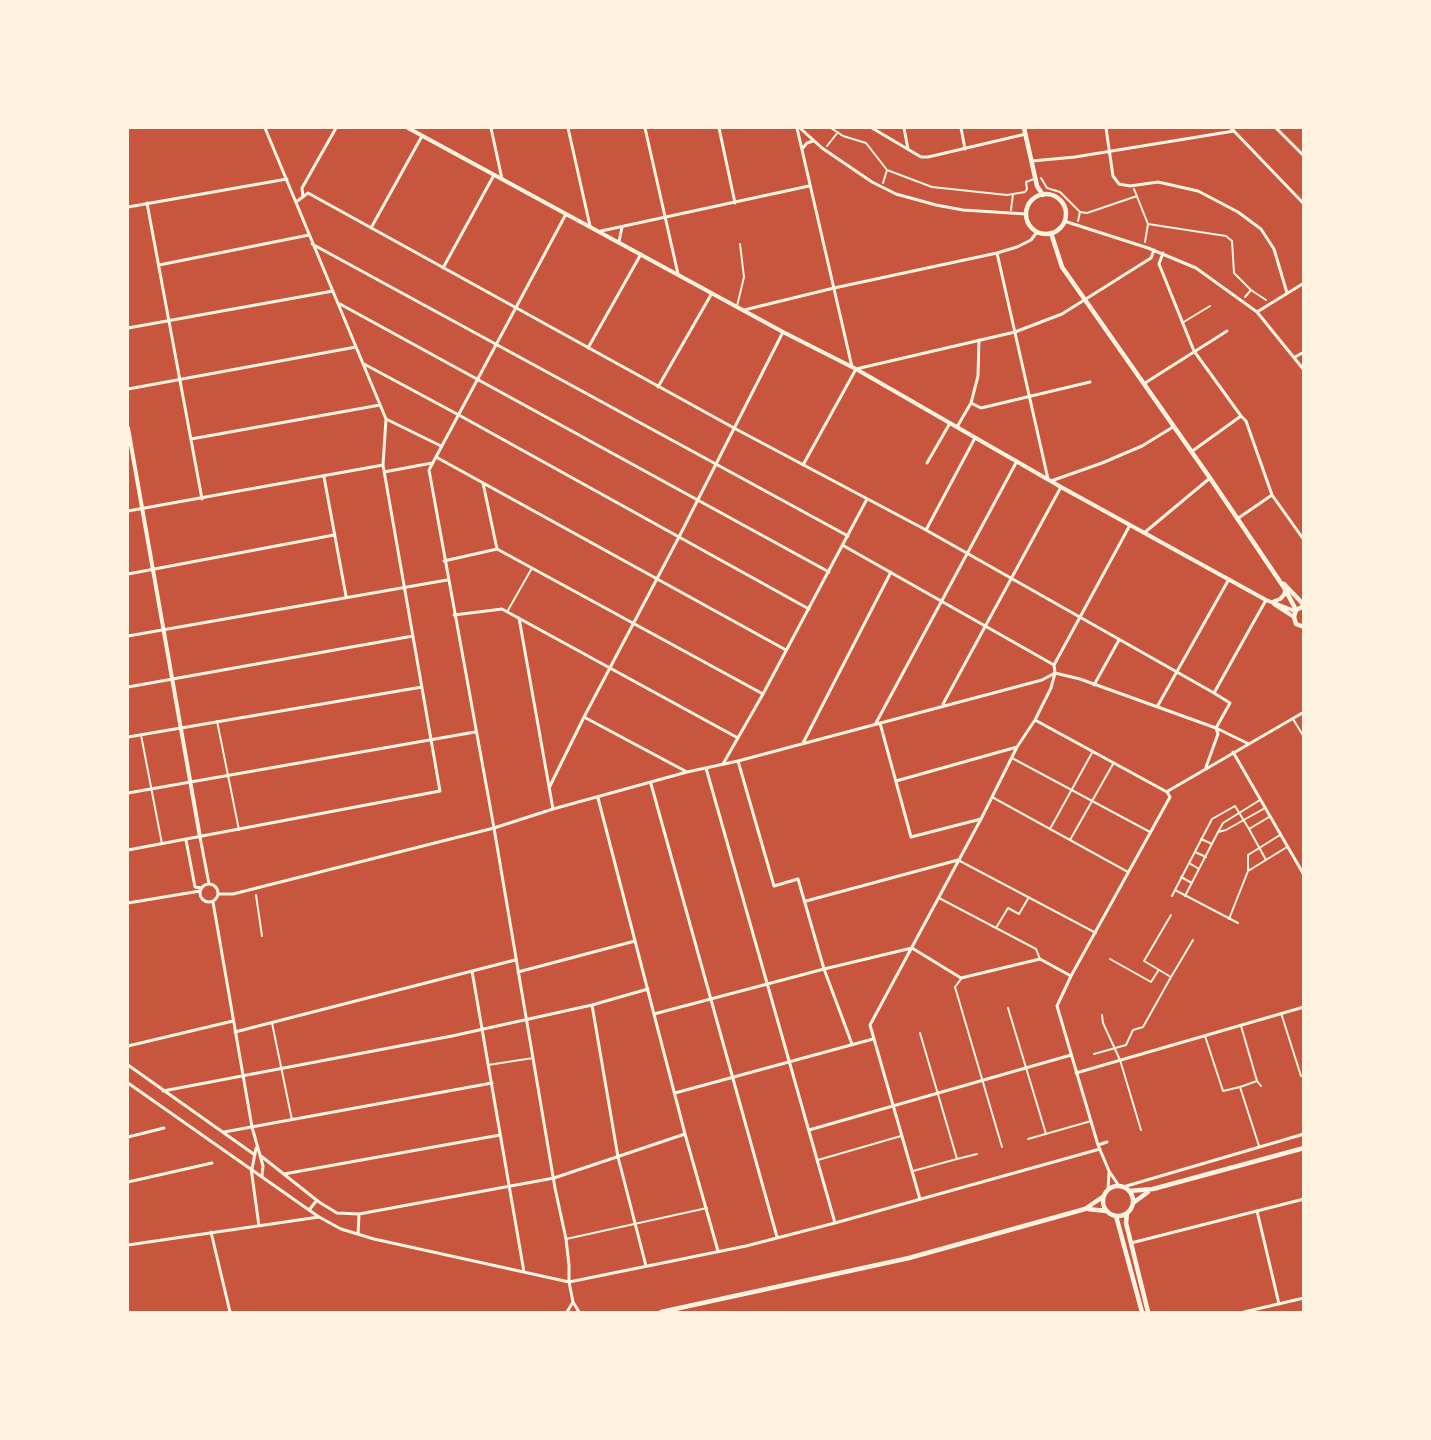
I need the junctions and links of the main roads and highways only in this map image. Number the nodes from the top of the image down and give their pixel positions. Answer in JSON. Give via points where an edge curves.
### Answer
{"nodes":[{"id":1,"x":1024,"y":128,"type":"edge"},
{"id":2,"x":1043,"y":195,"type":"junction"},
{"id":3,"x":1051,"y":233,"type":"junction"},
{"id":4,"x":1271,"y":569,"type":"junction"},
{"id":5,"x":1304,"y":605,"type":"edge"},
{"id":6,"x":1296,"y":610,"type":"junction"},
{"id":7,"x":1304,"y":627,"type":"edge"},
{"id":8,"x":1304,"y":1148,"type":"edge"},
{"id":9,"x":1153,"y":1189,"type":"junction"},
{"id":10,"x":1129,"y":1191,"type":"junction"},
{"id":11,"x":1104,"y":1196,"type":"junction"},
{"id":12,"x":1132,"y":1205,"type":"junction"},
{"id":13,"x":1085,"y":1209,"type":"junction"},
{"id":14,"x":1107,"y":1211,"type":"junction"},
{"id":15,"x":1126,"y":1213,"type":"junction"},
{"id":16,"x":1116,"y":1216,"type":"junction"},
{"id":17,"x":661,"y":1312,"type":"edge"},
{"id":18,"x":1142,"y":1312,"type":"edge"},
{"id":19,"x":1148,"y":1312,"type":"edge"}],
"edges":[{"from":1,"to":2,"type":"main road","via":[[1037,186]]},
{"from":2,"to":3,"type":"main road","via":[[1056,197],[1064,208],[1064,221]]},
{"from":2,"to":3,"type":"main road","via":[[1029,203],[1026,214],[1037,232]]},
{"from":3,"to":4,"type":"main road","via":[[1062,267]]},
{"from":4,"to":5,"type":"main road"},
{"from":4,"to":6,"type":"main road"},
{"from":5,"to":6,"type":"main road"},
{"from":6,"to":7,"type":"main road","via":[[1296,624]]},
{"from":8,"to":9,"type":"main road"},
{"from":9,"to":10,"type":"main road"},
{"from":9,"to":12,"type":"main road"},
{"from":10,"to":11,"type":"main road","via":[[1121,1187],[1108,1190]]},
{"from":10,"to":12,"type":"main road"},
{"from":11,"to":13,"type":"main road"},
{"from":11,"to":14,"type":"main road"},
{"from":12,"to":15,"type":"main road"},
{"from":13,"to":14,"type":"main road"},
{"from":13,"to":17,"type":"main road","via":[[909,1258]]},
{"from":14,"to":16,"type":"main road"},
{"from":15,"to":16,"type":"main road"},
{"from":15,"to":19,"type":"main road"},
{"from":16,"to":18,"type":"main road"}]}
